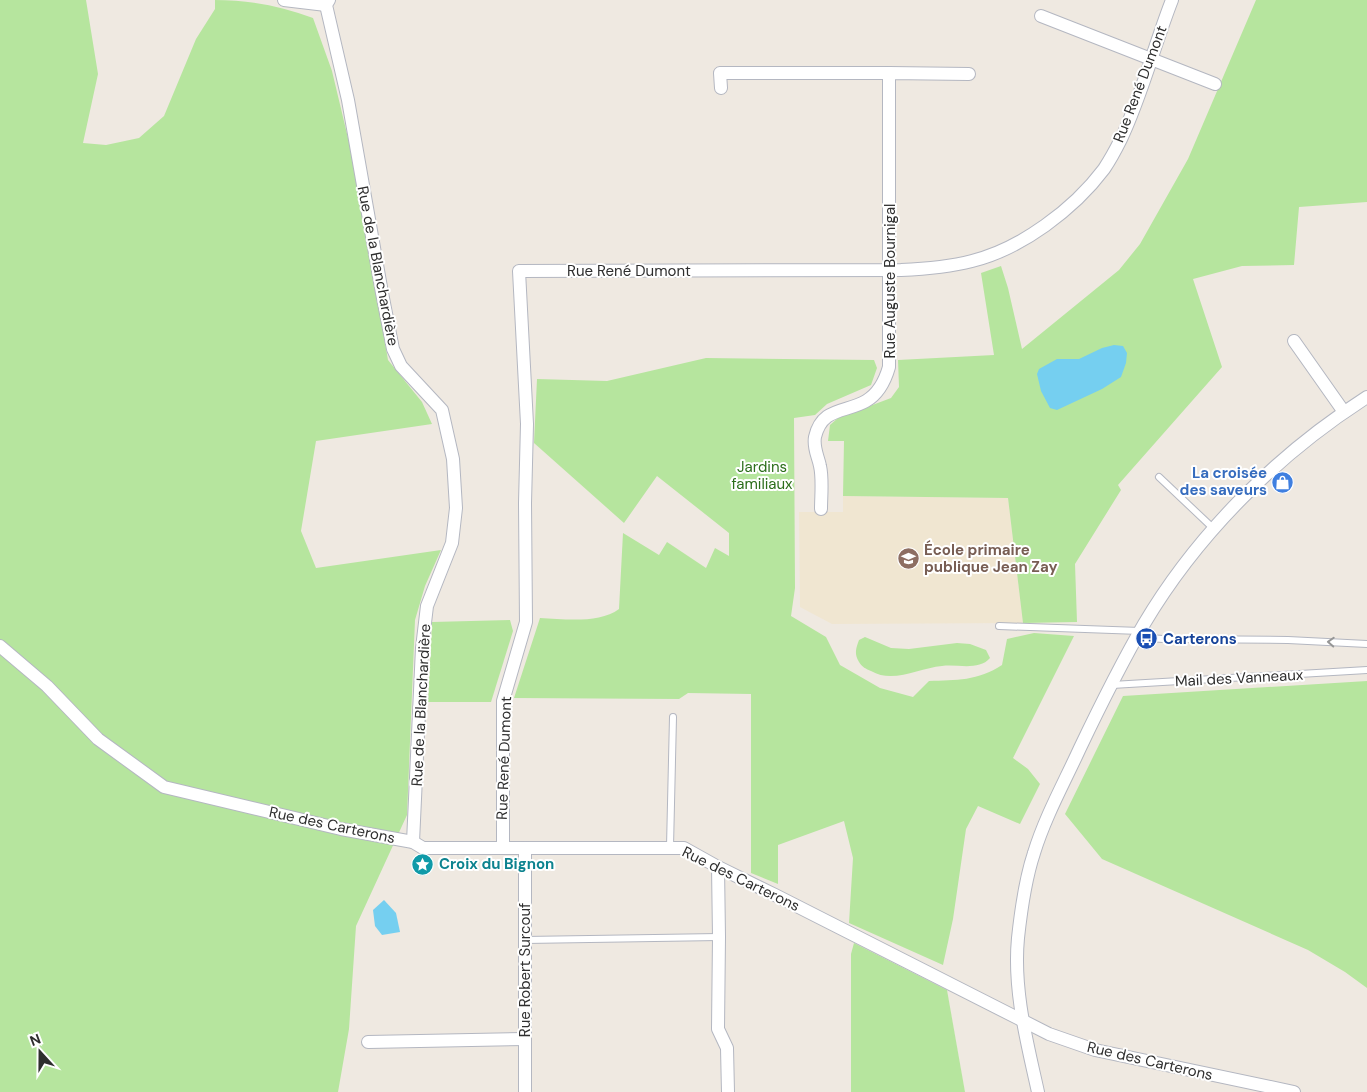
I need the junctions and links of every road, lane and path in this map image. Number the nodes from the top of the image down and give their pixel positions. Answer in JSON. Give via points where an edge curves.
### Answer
{"nodes":[{"id":1,"x":284,"y":0,"type":"edge"},
{"id":2,"x":1172,"y":0,"type":"edge"},
{"id":3,"x":328,"y":3,"type":"edge"},
{"id":4,"x":1041,"y":16,"type":"dead end"},
{"id":5,"x":1151,"y":58,"type":"junction"},
{"id":6,"x":889,"y":73,"type":"junction"},
{"id":7,"x":969,"y":74,"type":"dead end"},
{"id":8,"x":1215,"y":84,"type":"dead end"},
{"id":9,"x":721,"y":88,"type":"dead end"},
{"id":10,"x":889,"y":270,"type":"junction"},
{"id":11,"x":1294,"y":341,"type":"dead end"},
{"id":12,"x":1367,"y":397,"type":"edge"},
{"id":13,"x":1344,"y":412,"type":"junction"},
{"id":14,"x":1159,"y":477,"type":"dead end"},
{"id":15,"x":821,"y":509,"type":"dead end"},
{"id":16,"x":1214,"y":529,"type":"junction"},
{"id":17,"x":999,"y":626,"type":"dead end"},
{"id":18,"x":1140,"y":633,"type":"junction"},
{"id":19,"x":1367,"y":644,"type":"edge"},
{"id":20,"x":0,"y":646,"type":"edge"},
{"id":21,"x":1367,"y":670,"type":"edge"},
{"id":22,"x":1112,"y":685,"type":"junction"},
{"id":23,"x":673,"y":717,"type":"dead end"},
{"id":24,"x":413,"y":842,"type":"junction"},
{"id":25,"x":670,"y":847,"type":"junction"},
{"id":26,"x":502,"y":848,"type":"junction"},
{"id":27,"x":525,"y":848,"type":"junction"},
{"id":28,"x":718,"y":868,"type":"junction"},
{"id":29,"x":719,"y":937,"type":"junction"},
{"id":30,"x":525,"y":940,"type":"junction"},
{"id":31,"x":1022,"y":1021,"type":"junction"},
{"id":32,"x":525,"y":1039,"type":"junction"},
{"id":33,"x":368,"y":1042,"type":"dead end"},
{"id":34,"x":525,"y":1092,"type":"edge"},
{"id":35,"x":728,"y":1092,"type":"edge"},
{"id":36,"x":1038,"y":1092,"type":"edge"},
{"id":37,"x":1294,"y":1092,"type":"edge"}],
"edges":[{"from":1,"to":3,"type":"street"},
{"from":2,"to":5,"type":"street","name":"Rue René Dumont"},
{"from":3,"to":24,"type":"street","name":"Rue de la Blanchardière","via":[[393,349],[401,366],[442,410],[453,459],[456,508],[452,543],[427,606],[422,648]]},
{"from":4,"to":5,"type":"street"},
{"from":5,"to":8,"type":"street"},
{"from":5,"to":10,"type":"street","name":"Rue René Dumont","via":[[1121,138],[1105,168],[1080,197],[1028,237],[996,254],[938,268]]},
{"from":6,"to":7,"type":"street"},
{"from":6,"to":9,"type":"street","via":[[720,73]]},
{"from":6,"to":10,"type":"street","name":"Rue Auguste Bournigal"},
{"from":10,"to":15,"type":"street","name":"Rue Auguste Bournigal","via":[[890,368],[879,390],[865,401],[834,411],[824,419],[815,435]]},
{"from":10,"to":26,"type":"street","name":"Rue René Dumont","via":[[520,271],[527,424],[526,622],[503,701]]},
{"from":11,"to":13,"type":"street"},
{"from":12,"to":13,"type":"street"},
{"from":13,"to":16,"type":"street","via":[[1281,462]]},
{"from":14,"to":16,"type":"lane"},
{"from":16,"to":18,"type":"street","via":[[1175,578]]},
{"from":17,"to":18,"type":"lane"},
{"from":19,"to":18,"type":"lane","one_way":true,"via":[[1163,640]]},
{"from":18,"to":22,"type":"street"},
{"from":20,"to":24,"type":"street","name":"Rue des Carterons","via":[[47,686],[98,739],[164,787],[340,829]]},
{"from":21,"to":22,"type":"lane","name":"Mail des Vanneaux"},
{"from":22,"to":31,"type":"street","via":[[1052,809],[1034,854],[1023,895],[1018,940]]},
{"from":23,"to":25,"type":"lane"},
{"from":24,"to":26,"type":"street","name":"Rue des Carterons","via":[[423,848]]},
{"from":25,"to":27,"type":"street","name":"Rue des Carterons"},
{"from":25,"to":28,"type":"street","name":"Rue des Carterons","via":[[684,848]]},
{"from":26,"to":27,"type":"street","name":"Rue des Carterons"},
{"from":27,"to":30,"type":"street","name":"Rue Robert Surcouf"},
{"from":28,"to":29,"type":"street"},
{"from":28,"to":31,"type":"street","name":"Rue des Carterons"},
{"from":29,"to":30,"type":"lane"},
{"from":29,"to":35,"type":"street","via":[[718,1029],[727,1048]]},
{"from":30,"to":32,"type":"street","name":"Rue Robert Surcouf"},
{"from":31,"to":36,"type":"street"},
{"from":31,"to":37,"type":"street","name":"Rue des Carterons","via":[[1095,1050]]},
{"from":32,"to":33,"type":"street"},
{"from":32,"to":34,"type":"street","name":"Rue Robert Surcouf"}]}
